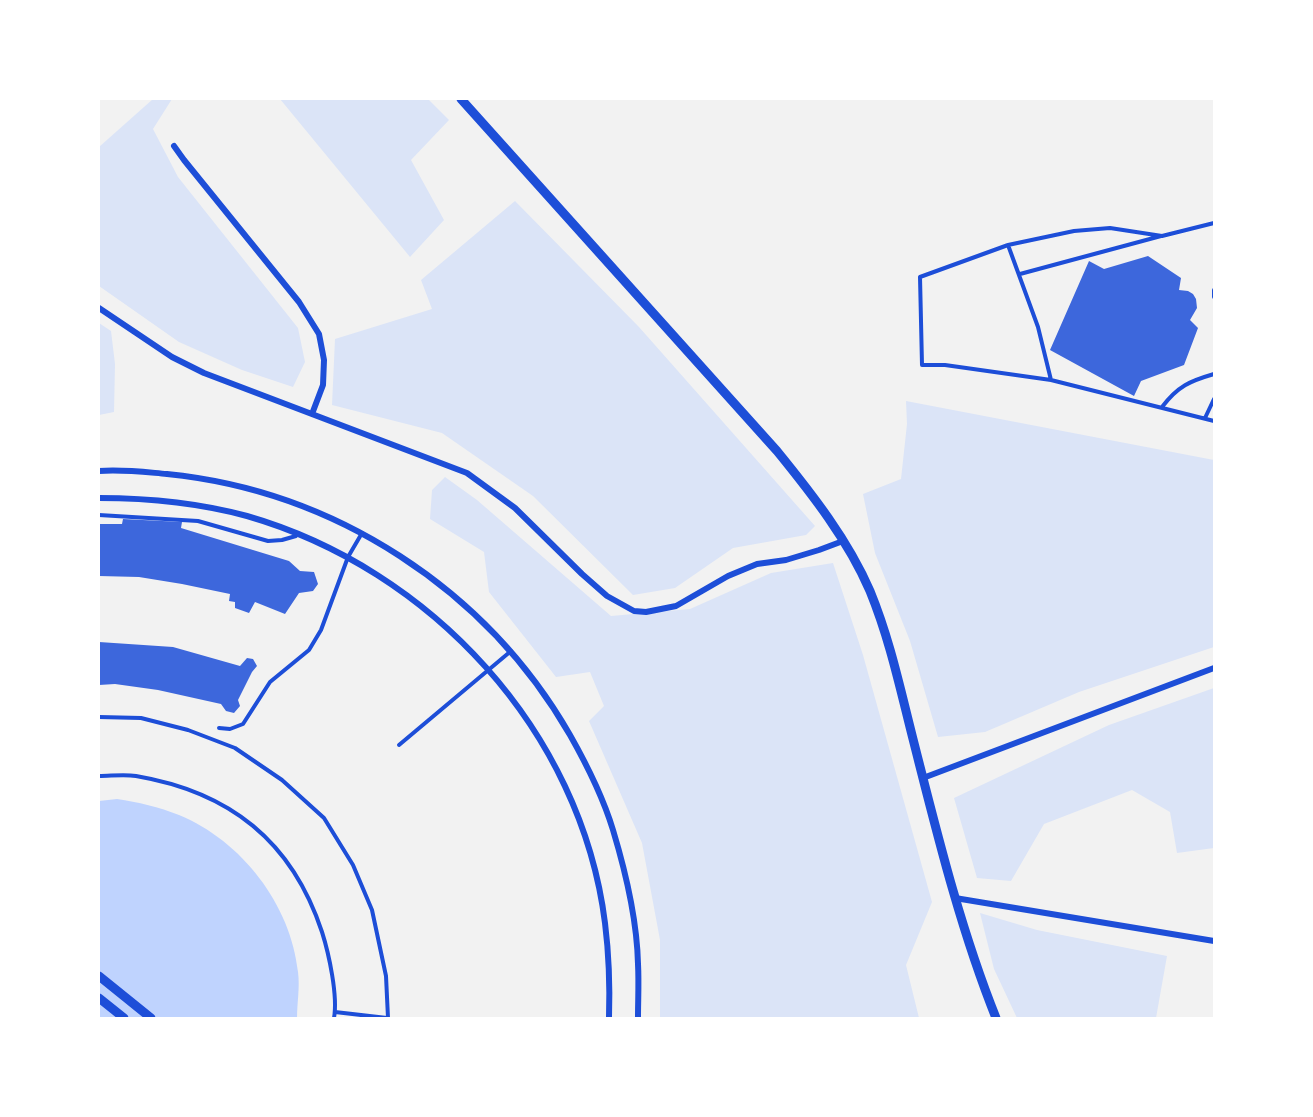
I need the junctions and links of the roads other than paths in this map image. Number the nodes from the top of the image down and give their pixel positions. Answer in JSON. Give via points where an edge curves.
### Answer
{"nodes":[{"id":1,"x":461,"y":99,"type":"edge"},
{"id":2,"x":174,"y":146,"type":"dead end"},
{"id":3,"x":1214,"y":223,"type":"edge"},
{"id":4,"x":1162,"y":236,"type":"junction"},
{"id":5,"x":1008,"y":245,"type":"junction"},
{"id":6,"x":1020,"y":274,"type":"junction"},
{"id":7,"x":1214,"y":290,"type":"edge"},
{"id":8,"x":1214,"y":297,"type":"edge"},
{"id":9,"x":99,"y":308,"type":"edge"},
{"id":10,"x":1214,"y":374,"type":"edge"},
{"id":11,"x":1050,"y":380,"type":"junction"},
{"id":12,"x":1214,"y":399,"type":"edge"},
{"id":13,"x":1162,"y":407,"type":"junction"},
{"id":14,"x":312,"y":414,"type":"junction"},
{"id":15,"x":1206,"y":418,"type":"junction"},
{"id":16,"x":1214,"y":421,"type":"edge"},
{"id":17,"x":99,"y":471,"type":"edge"},
{"id":18,"x":99,"y":498,"type":"edge"},
{"id":19,"x":99,"y":515,"type":"edge"},
{"id":20,"x":362,"y":532,"type":"junction"},
{"id":21,"x":300,"y":534,"type":"junction"},
{"id":22,"x":843,"y":541,"type":"junction"},
{"id":23,"x":348,"y":557,"type":"junction"},
{"id":24,"x":512,"y":651,"type":"junction"},
{"id":25,"x":1214,"y":668,"type":"edge"},
{"id":26,"x":490,"y":670,"type":"junction"},
{"id":27,"x":99,"y":717,"type":"edge"},
{"id":28,"x":219,"y":728,"type":"dead end"},
{"id":29,"x":399,"y":745,"type":"dead end"},
{"id":30,"x":99,"y":776,"type":"edge"},
{"id":31,"x":923,"y":778,"type":"junction"},
{"id":32,"x":954,"y":898,"type":"junction"},
{"id":33,"x":1214,"y":941,"type":"edge"},
{"id":34,"x":99,"y":976,"type":"edge"},
{"id":35,"x":99,"y":998,"type":"edge"},
{"id":36,"x":335,"y":1012,"type":"junction"},
{"id":37,"x":124,"y":1018,"type":"edge"},
{"id":38,"x":151,"y":1018,"type":"edge"},
{"id":39,"x":334,"y":1018,"type":"edge"},
{"id":40,"x":387,"y":1018,"type":"edge"},
{"id":41,"x":609,"y":1018,"type":"edge"},
{"id":42,"x":638,"y":1018,"type":"edge"},
{"id":43,"x":996,"y":1018,"type":"edge"}],
"edges":[{"from":1,"to":22,"type":"street","via":[[777,451]]},
{"from":2,"to":14,"type":"street","via":[[299,302],[319,334],[323,385]]},
{"from":3,"to":4,"type":"lane"},
{"from":4,"to":5,"type":"lane","via":[[1110,228]]},
{"from":4,"to":6,"type":"lane"},
{"from":5,"to":6,"type":"lane"},
{"from":5,"to":11,"type":"lane","via":[[920,277],[922,365]]},
{"from":6,"to":11,"type":"lane"},
{"from":7,"to":8,"type":"lane"},
{"from":9,"to":14,"type":"street","via":[[164,352],[204,373]]},
{"from":10,"to":13,"type":"lane","via":[[1181,386]]},
{"from":11,"to":13,"type":"lane"},
{"from":12,"to":15,"type":"lane"},
{"from":13,"to":15,"type":"lane"},
{"from":14,"to":22,"type":"street","via":[[467,473],[515,508],[608,596],[634,611],[676,606],[757,564],[786,560]]},
{"from":15,"to":16,"type":"lane"},
{"from":17,"to":20,"type":"street","via":[[122,469],[205,478],[286,499]]},
{"from":18,"to":21,"type":"street","via":[[193,504],[247,516]]},
{"from":19,"to":21,"type":"lane","via":[[198,521],[268,542]]},
{"from":20,"to":23,"type":"lane"},
{"from":20,"to":24,"type":"street","via":[[425,572],[467,606]]},
{"from":21,"to":23,"type":"street"},
{"from":22,"to":31,"type":"street","via":[[869,589],[890,642]]},
{"from":23,"to":26,"type":"street","via":[[400,589],[447,627]]},
{"from":23,"to":28,"type":"lane","via":[[321,630],[309,650],[270,682],[243,724]]},
{"from":24,"to":26,"type":"lane"},
{"from":24,"to":42,"type":"street","via":[[553,706],[587,765],[613,828],[630,894],[639,962]]},
{"from":25,"to":31,"type":"street"},
{"from":26,"to":29,"type":"lane"},
{"from":26,"to":41,"type":"street","via":[[524,714],[553,762],[576,813],[594,866],[605,921]]},
{"from":27,"to":40,"type":"lane","via":[[141,718],[235,748],[282,780],[324,818],[353,865],[372,910],[386,976]]},
{"from":30,"to":36,"type":"lane","via":[[134,776],[197,791],[258,828],[293,869],[315,911],[330,958]]},
{"from":31,"to":32,"type":"street"},
{"from":32,"to":33,"type":"street"},
{"from":32,"to":43,"type":"street"},
{"from":34,"to":38,"type":"street"},
{"from":35,"to":37,"type":"street"},
{"from":36,"to":39,"type":"lane"},
{"from":36,"to":40,"type":"lane"}]}
